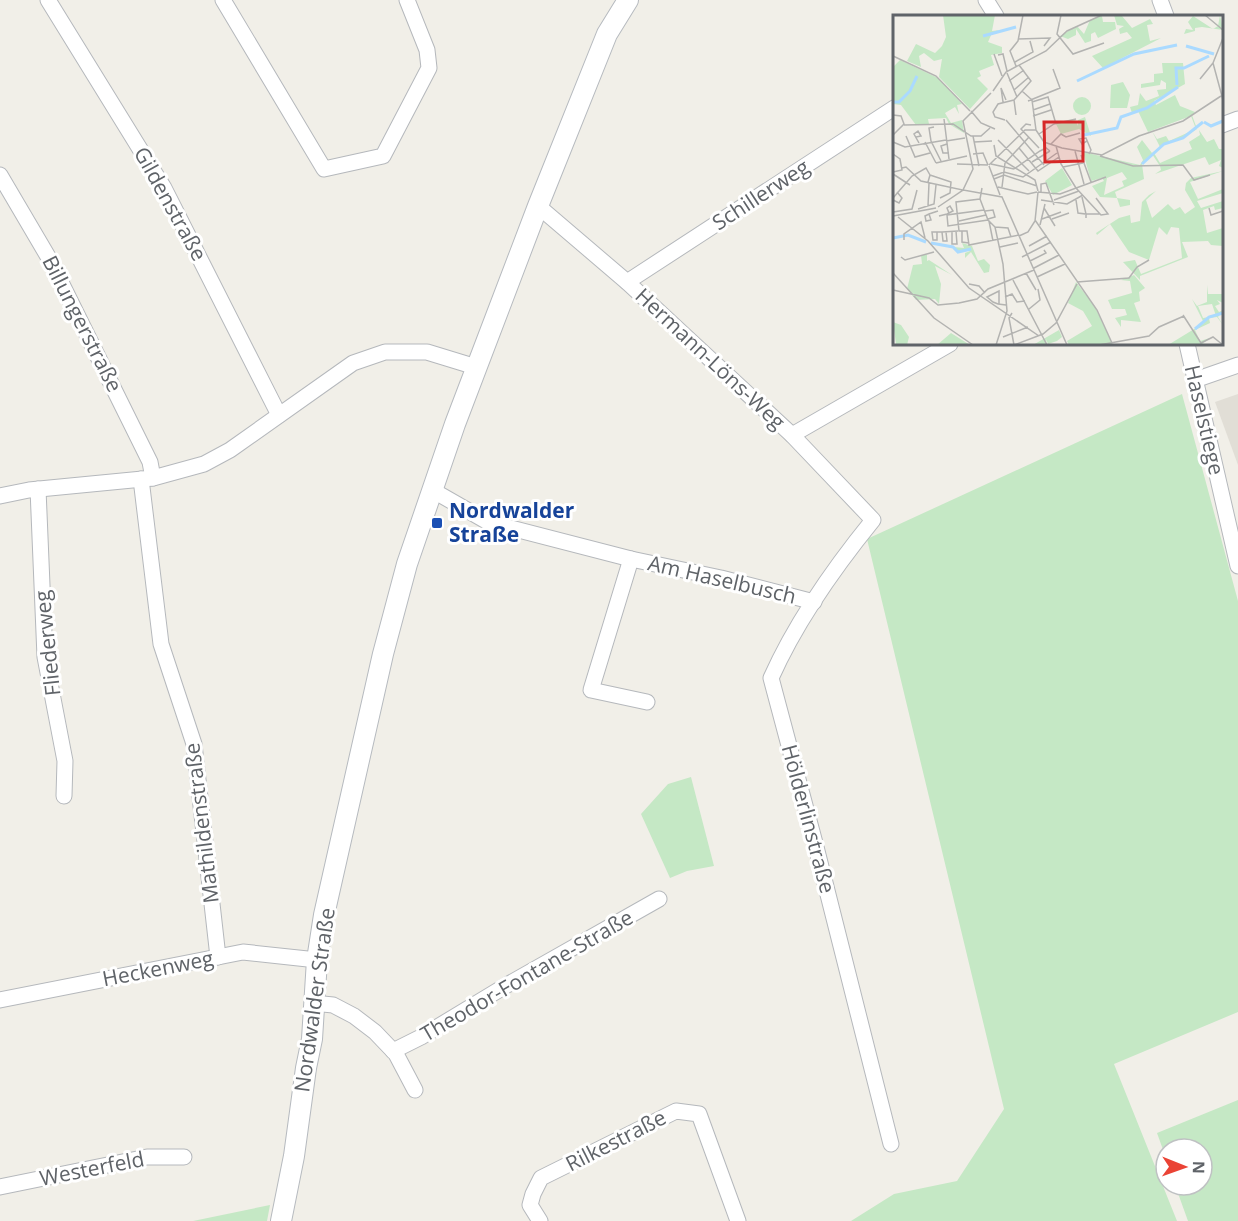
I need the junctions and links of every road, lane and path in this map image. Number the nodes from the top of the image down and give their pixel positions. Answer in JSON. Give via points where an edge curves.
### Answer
{"nodes":[{"id":1,"x":48,"y":0,"type":"edge"},
{"id":2,"x":223,"y":0,"type":"edge"},
{"id":3,"x":407,"y":0,"type":"edge"},
{"id":4,"x":628,"y":0,"type":"edge"},
{"id":5,"x":986,"y":0,"type":"edge"},
{"id":6,"x":1160,"y":0,"type":"edge"},
{"id":7,"x":995,"y":15,"type":"edge"},
{"id":8,"x":1166,"y":15,"type":"edge"},
{"id":9,"x":893,"y":109,"type":"edge"},
{"id":10,"x":1238,"y":119,"type":"edge"},
{"id":11,"x":1223,"y":124,"type":"edge"},
{"id":12,"x":0,"y":175,"type":"edge"},
{"id":13,"x":538,"y":206,"type":"junction"},
{"id":14,"x":627,"y":282,"type":"junction"},
{"id":15,"x":948,"y":345,"type":"edge"},
{"id":16,"x":1187,"y":345,"type":"edge"},
{"id":17,"x":1238,"y":365,"type":"edge"},
{"id":18,"x":476,"y":367,"type":"junction"},
{"id":19,"x":1195,"y":380,"type":"junction"},
{"id":20,"x":279,"y":415,"type":"junction"},
{"id":21,"x":792,"y":435,"type":"junction"},
{"id":22,"x":147,"y":478,"type":"junction"},
{"id":23,"x":38,"y":489,"type":"junction"},
{"id":24,"x":432,"y":490,"type":"junction"},
{"id":25,"x":0,"y":496,"type":"edge"},
{"id":26,"x":873,"y":520,"type":"joint"},
{"id":27,"x":631,"y":559,"type":"junction"},
{"id":28,"x":1238,"y":566,"type":"edge"},
{"id":29,"x":814,"y":602,"type":"junction"},
{"id":30,"x":647,"y":702,"type":"dead end"},
{"id":31,"x":64,"y":796,"type":"dead end"},
{"id":32,"x":659,"y":899,"type":"dead end"},
{"id":33,"x":218,"y":957,"type":"junction"},
{"id":34,"x":317,"y":960,"type":"junction"},
{"id":35,"x":0,"y":1000,"type":"edge"},
{"id":36,"x":313,"y":1003,"type":"junction"},
{"id":37,"x":393,"y":1051,"type":"junction"},
{"id":38,"x":415,"y":1089,"type":"dead end"},
{"id":39,"x":891,"y":1144,"type":"dead end"},
{"id":40,"x":184,"y":1156,"type":"dead end"},
{"id":41,"x":0,"y":1187,"type":"edge"},
{"id":42,"x":281,"y":1221,"type":"edge"},
{"id":43,"x":540,"y":1221,"type":"edge"},
{"id":44,"x":738,"y":1221,"type":"edge"}],
"edges":[{"from":1,"to":20,"type":"street","name":"Gildenstraße","via":[[164,188]]},
{"from":2,"to":3,"type":"street","via":[[324,169],[383,156],[429,68],[427,50]]},
{"from":4,"to":13,"type":"street","name":"Nordwalder Straße","via":[[607,34]]},
{"from":5,"to":7,"type":"street"},
{"from":6,"to":8,"type":"street"},
{"from":9,"to":14,"type":"street","name":"Schillerweg"},
{"from":10,"to":11,"type":"street"},
{"from":12,"to":22,"type":"street","name":"Billungerstraße","via":[[50,260],[150,462]]},
{"from":13,"to":14,"type":"street","name":"Hermann-Löns-Weg"},
{"from":13,"to":18,"type":"street","name":"Nordwalder Straße"},
{"from":14,"to":21,"type":"street","name":"Hermann-Löns-Weg"},
{"from":15,"to":21,"type":"street"},
{"from":16,"to":19,"type":"street","name":"Haselstiege"},
{"from":17,"to":19,"type":"street"},
{"from":18,"to":20,"type":"street","via":[[427,352],[385,352],[353,363]]},
{"from":18,"to":24,"type":"street","name":"Nordwalder Straße"},
{"from":19,"to":28,"type":"street","name":"Haselstiege"},
{"from":20,"to":22,"type":"street","via":[[204,464]]},
{"from":21,"to":26,"type":"street","name":"Hermann-Löns-Weg"},
{"from":22,"to":23,"type":"street"},
{"from":22,"to":33,"type":"street","name":"Mathildenstraße","via":[[161,644],[194,744]]},
{"from":23,"to":25,"type":"street"},
{"from":23,"to":31,"type":"street","name":"Fliederweg","via":[[45,657],[65,761]]},
{"from":24,"to":27,"type":"street","name":"Am Haselbusch","via":[[488,522]]},
{"from":24,"to":34,"type":"street","name":"Nordwalder Straße","via":[[383,654]]},
{"from":26,"to":29,"type":"street","name":"Hölderlinstraße"},
{"from":27,"to":29,"type":"street","name":"Am Haselbusch"},
{"from":27,"to":30,"type":"street","name":"Am Haselbusch","via":[[591,690]]},
{"from":29,"to":39,"type":"street","name":"Hölderlinstraße","via":[[780,656],[771,678]]},
{"from":32,"to":37,"type":"street","name":"Theodor-Fontane-Straße"},
{"from":33,"to":34,"type":"street","name":"Heckenweg","via":[[243,952]]},
{"from":33,"to":35,"type":"street","name":"Heckenweg"},
{"from":34,"to":36,"type":"street","name":"Nordwalder Straße"},
{"from":36,"to":37,"type":"street","via":[[333,1005],[354,1016]]},
{"from":36,"to":42,"type":"street","name":"Nordwalder Straße","via":[[312,1038]]},
{"from":37,"to":38,"type":"street"},
{"from":40,"to":41,"type":"street","name":"Westerfeld","via":[[147,1157]]},
{"from":43,"to":44,"type":"street","name":"Rilkestraße","via":[[530,1205],[541,1178],[676,1111],[699,1114]]}]}
